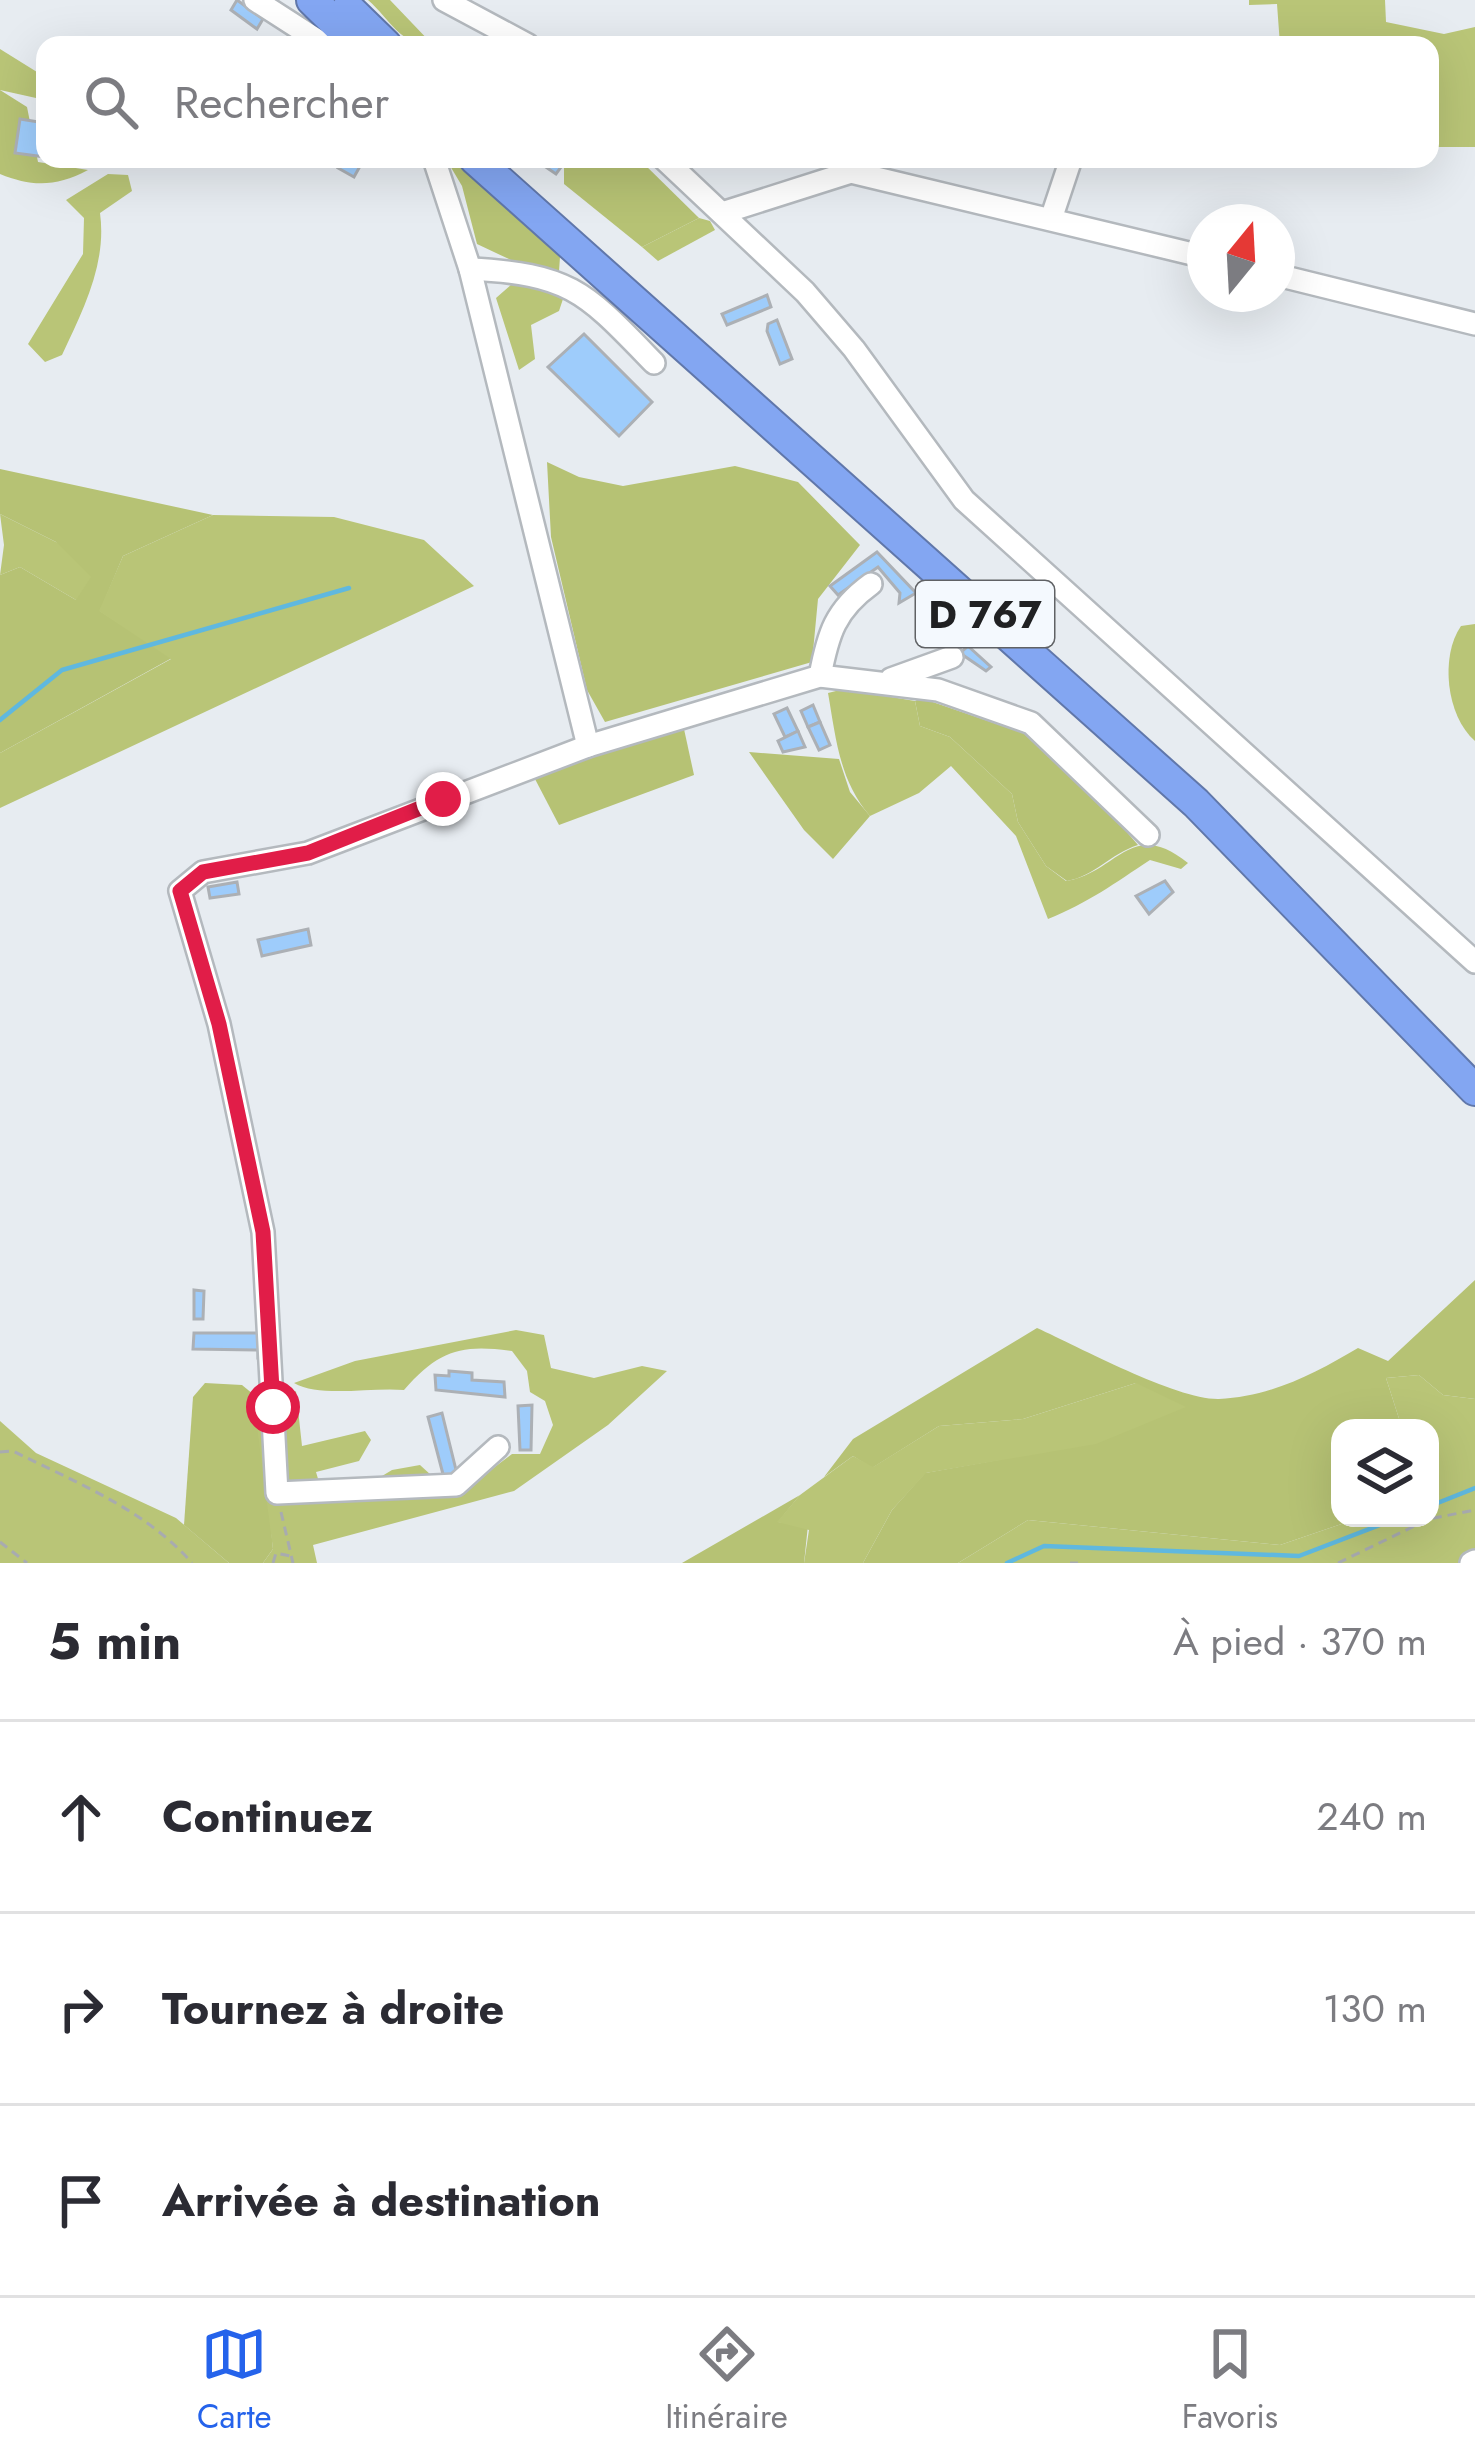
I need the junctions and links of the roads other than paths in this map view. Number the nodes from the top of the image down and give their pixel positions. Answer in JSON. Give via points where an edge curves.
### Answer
{"nodes":[{"id":1,"x":255,"y":0,"type":"edge"},
{"id":2,"x":312,"y":0,"type":"edge"},
{"id":3,"x":340,"y":0,"type":"edge"},
{"id":4,"x":444,"y":0,"type":"edge"},
{"id":5,"x":311,"y":36,"type":"edge"},
{"id":6,"x":349,"y":36,"type":"edge"},
{"id":7,"x":377,"y":36,"type":"edge"},
{"id":8,"x":511,"y":36,"type":"edge"},
{"id":9,"x":437,"y":168,"type":"edge"},
{"id":10,"x":485,"y":168,"type":"edge"},
{"id":11,"x":514,"y":168,"type":"edge"},
{"id":12,"x":674,"y":168,"type":"edge"},
{"id":13,"x":1068,"y":168,"type":"edge"},
{"id":14,"x":722,"y":213,"type":"junction"},
{"id":15,"x":1051,"y":219,"type":"junction"},
{"id":16,"x":1187,"y":253,"type":"edge"},
{"id":17,"x":470,"y":269,"type":"junction"},
{"id":18,"x":1295,"y":279,"type":"edge"},
{"id":19,"x":1475,"y":324,"type":"edge"},
{"id":20,"x":654,"y":363,"type":"dead end"},
{"id":21,"x":871,"y":584,"type":"dead end"},
{"id":22,"x":952,"y":658,"type":"dead end"},
{"id":23,"x":820,"y":676,"type":"junction"},
{"id":24,"x":885,"y":681,"type":"junction"},
{"id":25,"x":588,"y":746,"type":"junction"},
{"id":26,"x":1148,"y":835,"type":"dead end"},
{"id":27,"x":1475,"y":962,"type":"edge"},
{"id":28,"x":1475,"y":1062,"type":"edge"},
{"id":29,"x":1475,"y":1090,"type":"edge"},
{"id":30,"x":499,"y":1447,"type":"dead end"}],
"edges":[{"from":1,"to":5,"type":"street"},
{"from":2,"to":6,"type":"highway"},
{"from":3,"to":7,"type":"highway"},
{"from":4,"to":8,"type":"street"},
{"from":9,"to":17,"type":"street"},
{"from":10,"to":29,"type":"highway","number":"D 767","via":[[1196,803]]},
{"from":11,"to":28,"type":"highway","number":"D 767","via":[[1198,778]]},
{"from":12,"to":14,"type":"street"},
{"from":13,"to":15,"type":"street"},
{"from":14,"to":15,"type":"street","via":[[851,172]]},
{"from":14,"to":27,"type":"street","via":[[854,349],[964,500]]},
{"from":15,"to":16,"type":"street"},
{"from":17,"to":20,"type":"street","via":[[535,272],[588,295]]},
{"from":17,"to":25,"type":"street"},
{"from":18,"to":19,"type":"street"},
{"from":21,"to":23,"type":"street","via":[[829,626]]},
{"from":22,"to":24,"type":"street"},
{"from":23,"to":24,"type":"street"},
{"from":23,"to":25,"type":"street"},
{"from":24,"to":26,"type":"street","via":[[938,690],[1031,723]]},
{"from":25,"to":30,"type":"street","via":[[308,853],[203,872],[180,891],[219,1024],[263,1232],[277,1493],[456,1486]]}]}
